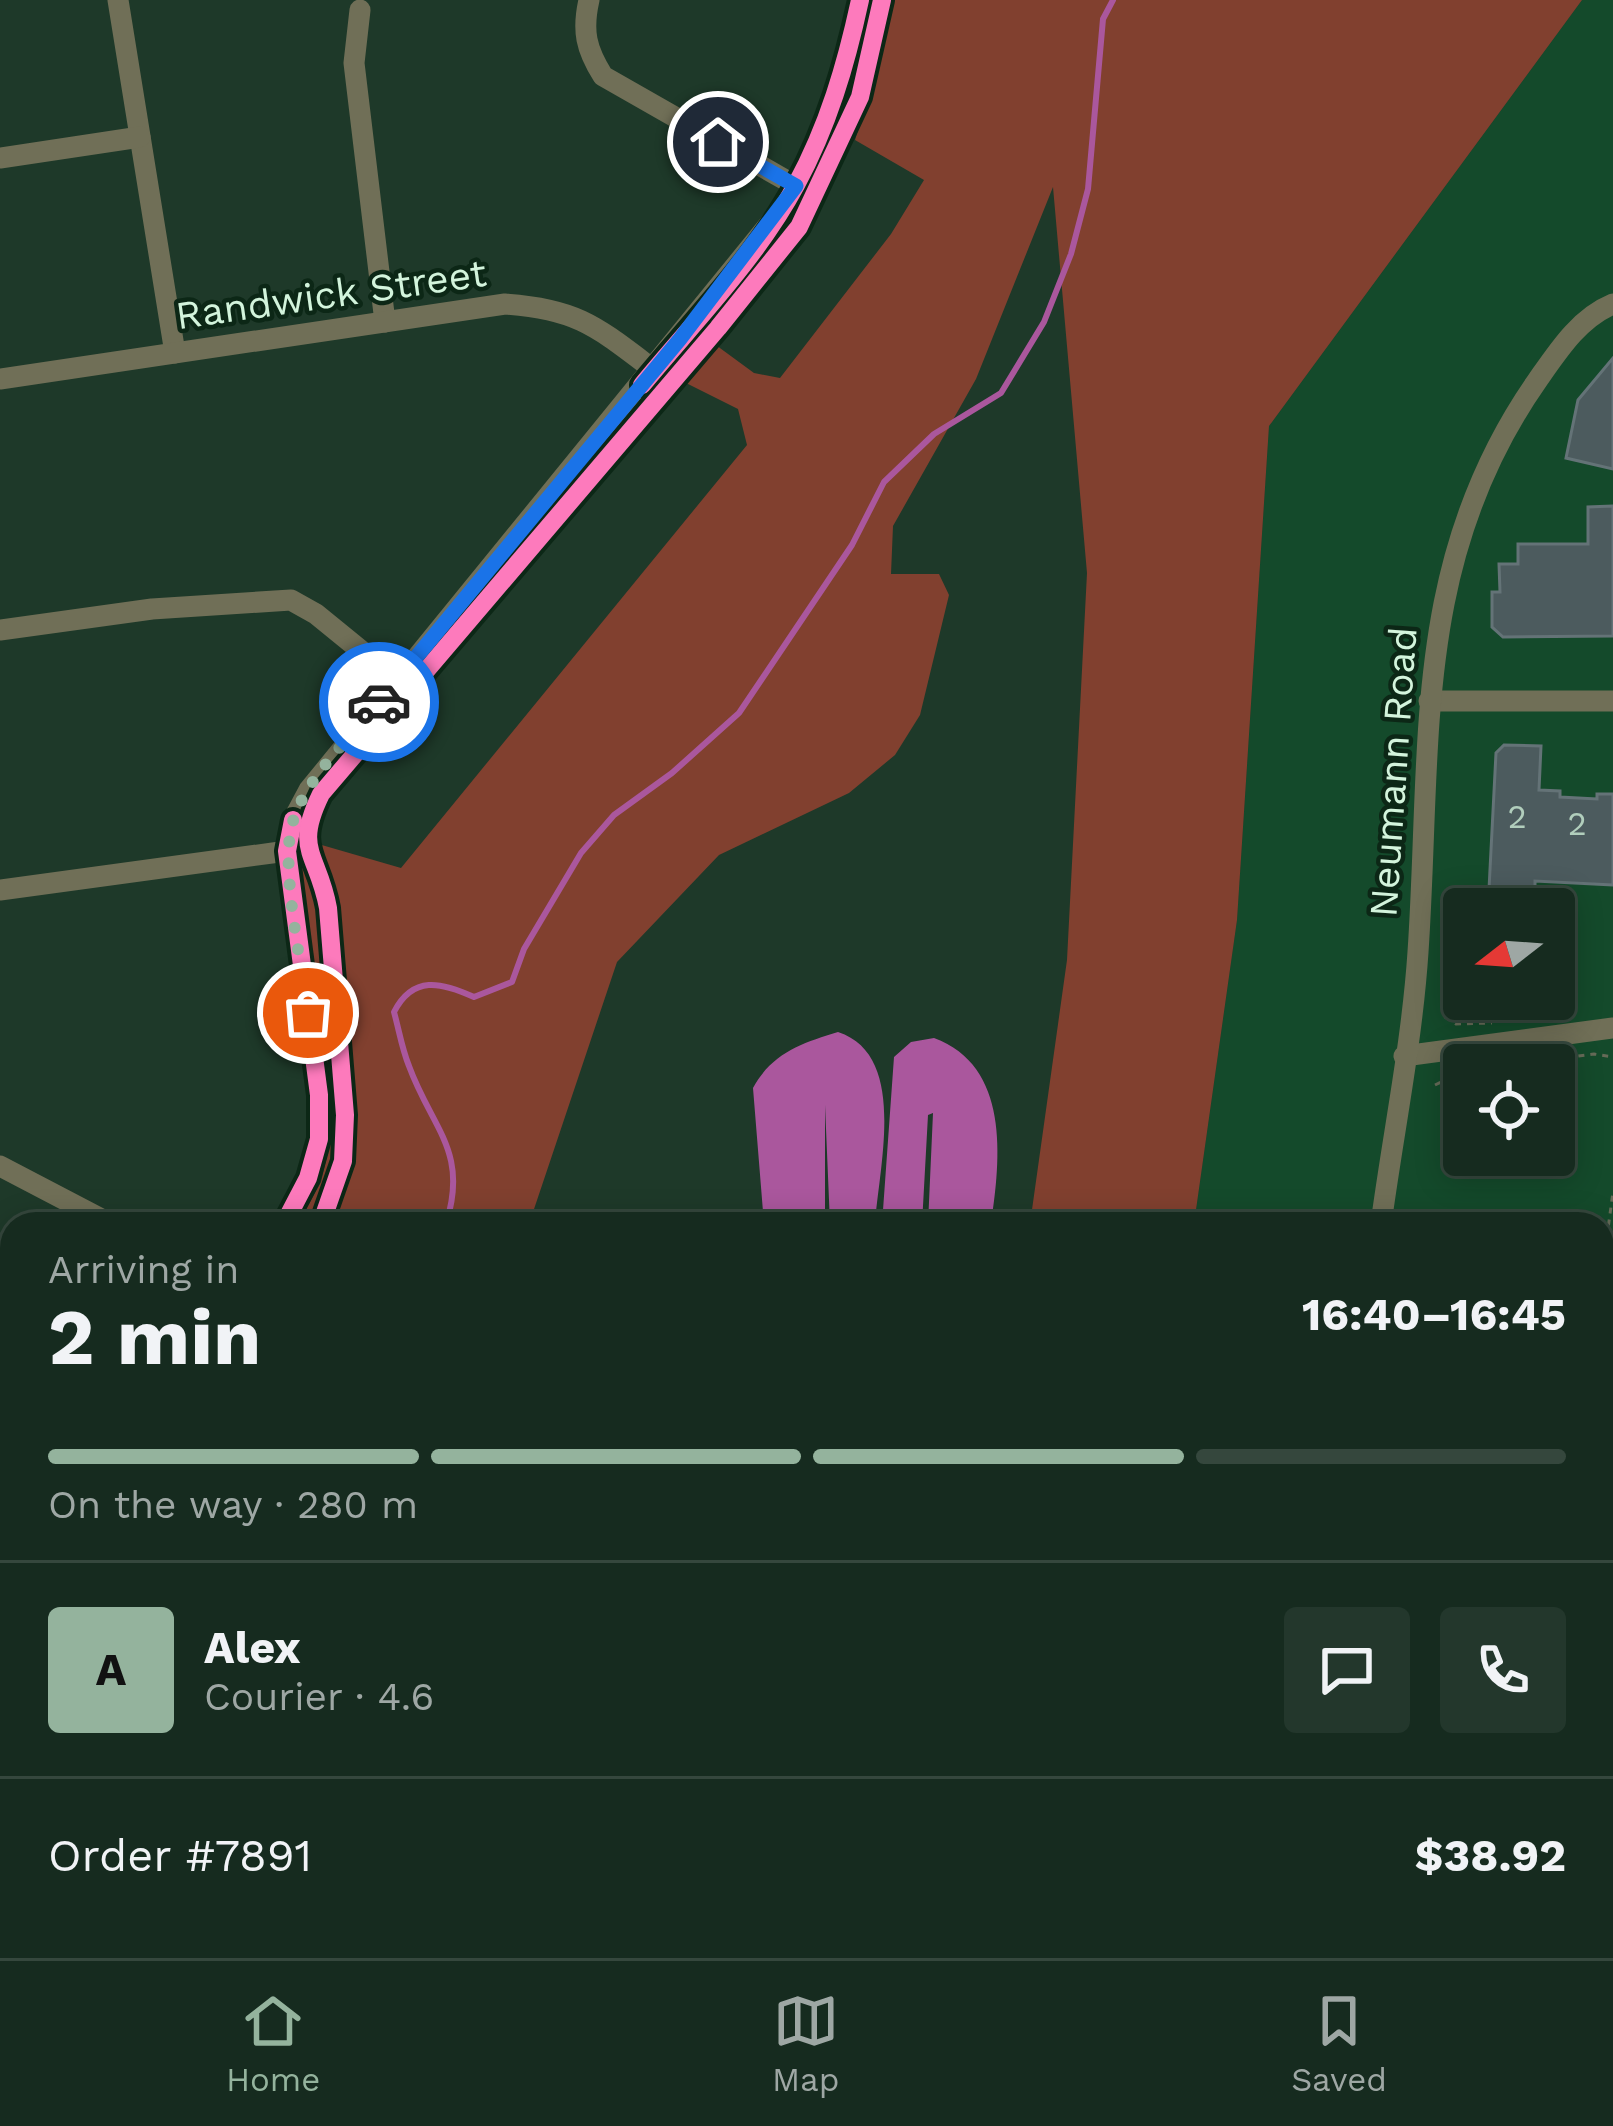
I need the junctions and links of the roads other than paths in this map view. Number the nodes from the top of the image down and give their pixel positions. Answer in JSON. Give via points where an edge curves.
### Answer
{"nodes":[{"id":1,"x":118,"y":0,"type":"edge"},
{"id":2,"x":590,"y":0,"type":"edge"},
{"id":3,"x":860,"y":0,"type":"edge"},
{"id":4,"x":360,"y":10,"type":"dead end"},
{"id":5,"x":140,"y":137,"type":"junction"},
{"id":6,"x":0,"y":158,"type":"edge"},
{"id":7,"x":796,"y":186,"type":"junction"},
{"id":8,"x":1613,"y":304,"type":"edge"},
{"id":9,"x":385,"y":322,"type":"junction"},
{"id":10,"x":175,"y":353,"type":"junction"},
{"id":11,"x":654,"y":370,"type":"junction"},
{"id":12,"x":0,"y":379,"type":"edge"},
{"id":13,"x":0,"y":630,"type":"edge"},
{"id":14,"x":397,"y":680,"type":"junction"},
{"id":15,"x":1429,"y":701,"type":"junction"},
{"id":16,"x":1613,"y":701,"type":"edge"},
{"id":17,"x":287,"y":851,"type":"junction"},
{"id":18,"x":0,"y":890,"type":"edge"},
{"id":19,"x":1613,"y":1028,"type":"edge"},
{"id":20,"x":1404,"y":1056,"type":"junction"},
{"id":21,"x":0,"y":1166,"type":"edge"},
{"id":22,"x":89,"y":1212,"type":"edge"},
{"id":23,"x":290,"y":1212,"type":"edge"},
{"id":24,"x":1383,"y":1212,"type":"edge"}],
"edges":[{"from":1,"to":5,"type":"street"},
{"from":2,"to":7,"type":"street","via":[[587,52],[603,76]]},
{"from":3,"to":7,"type":"street","via":[[840,85]]},
{"from":4,"to":9,"type":"street","via":[[354,63]]},
{"from":5,"to":6,"type":"street"},
{"from":5,"to":10,"type":"street"},
{"from":7,"to":11,"type":"street"},
{"from":8,"to":15,"type":"street","name":"Neumann Road","via":[[1558,352],[1484,474],[1447,578]]},
{"from":9,"to":10,"type":"street","name":"Randwick Street"},
{"from":9,"to":11,"type":"street","name":"Randwick Street","via":[[505,304],[552,308],[592,323]]},
{"from":10,"to":12,"type":"street","name":"Randwick Street"},
{"from":11,"to":14,"type":"street"},
{"from":13,"to":14,"type":"street","via":[[291,600]]},
{"from":14,"to":17,"type":"street","via":[[308,790]]},
{"from":15,"to":16,"type":"street"},
{"from":15,"to":20,"type":"street","name":"Neumann Road","via":[[1418,957]]},
{"from":17,"to":18,"type":"street"},
{"from":17,"to":23,"type":"street","via":[[319,1095],[319,1139]]},
{"from":19,"to":20,"type":"street"},
{"from":20,"to":24,"type":"street","name":"Neumann Road"},
{"from":21,"to":22,"type":"street"}]}
